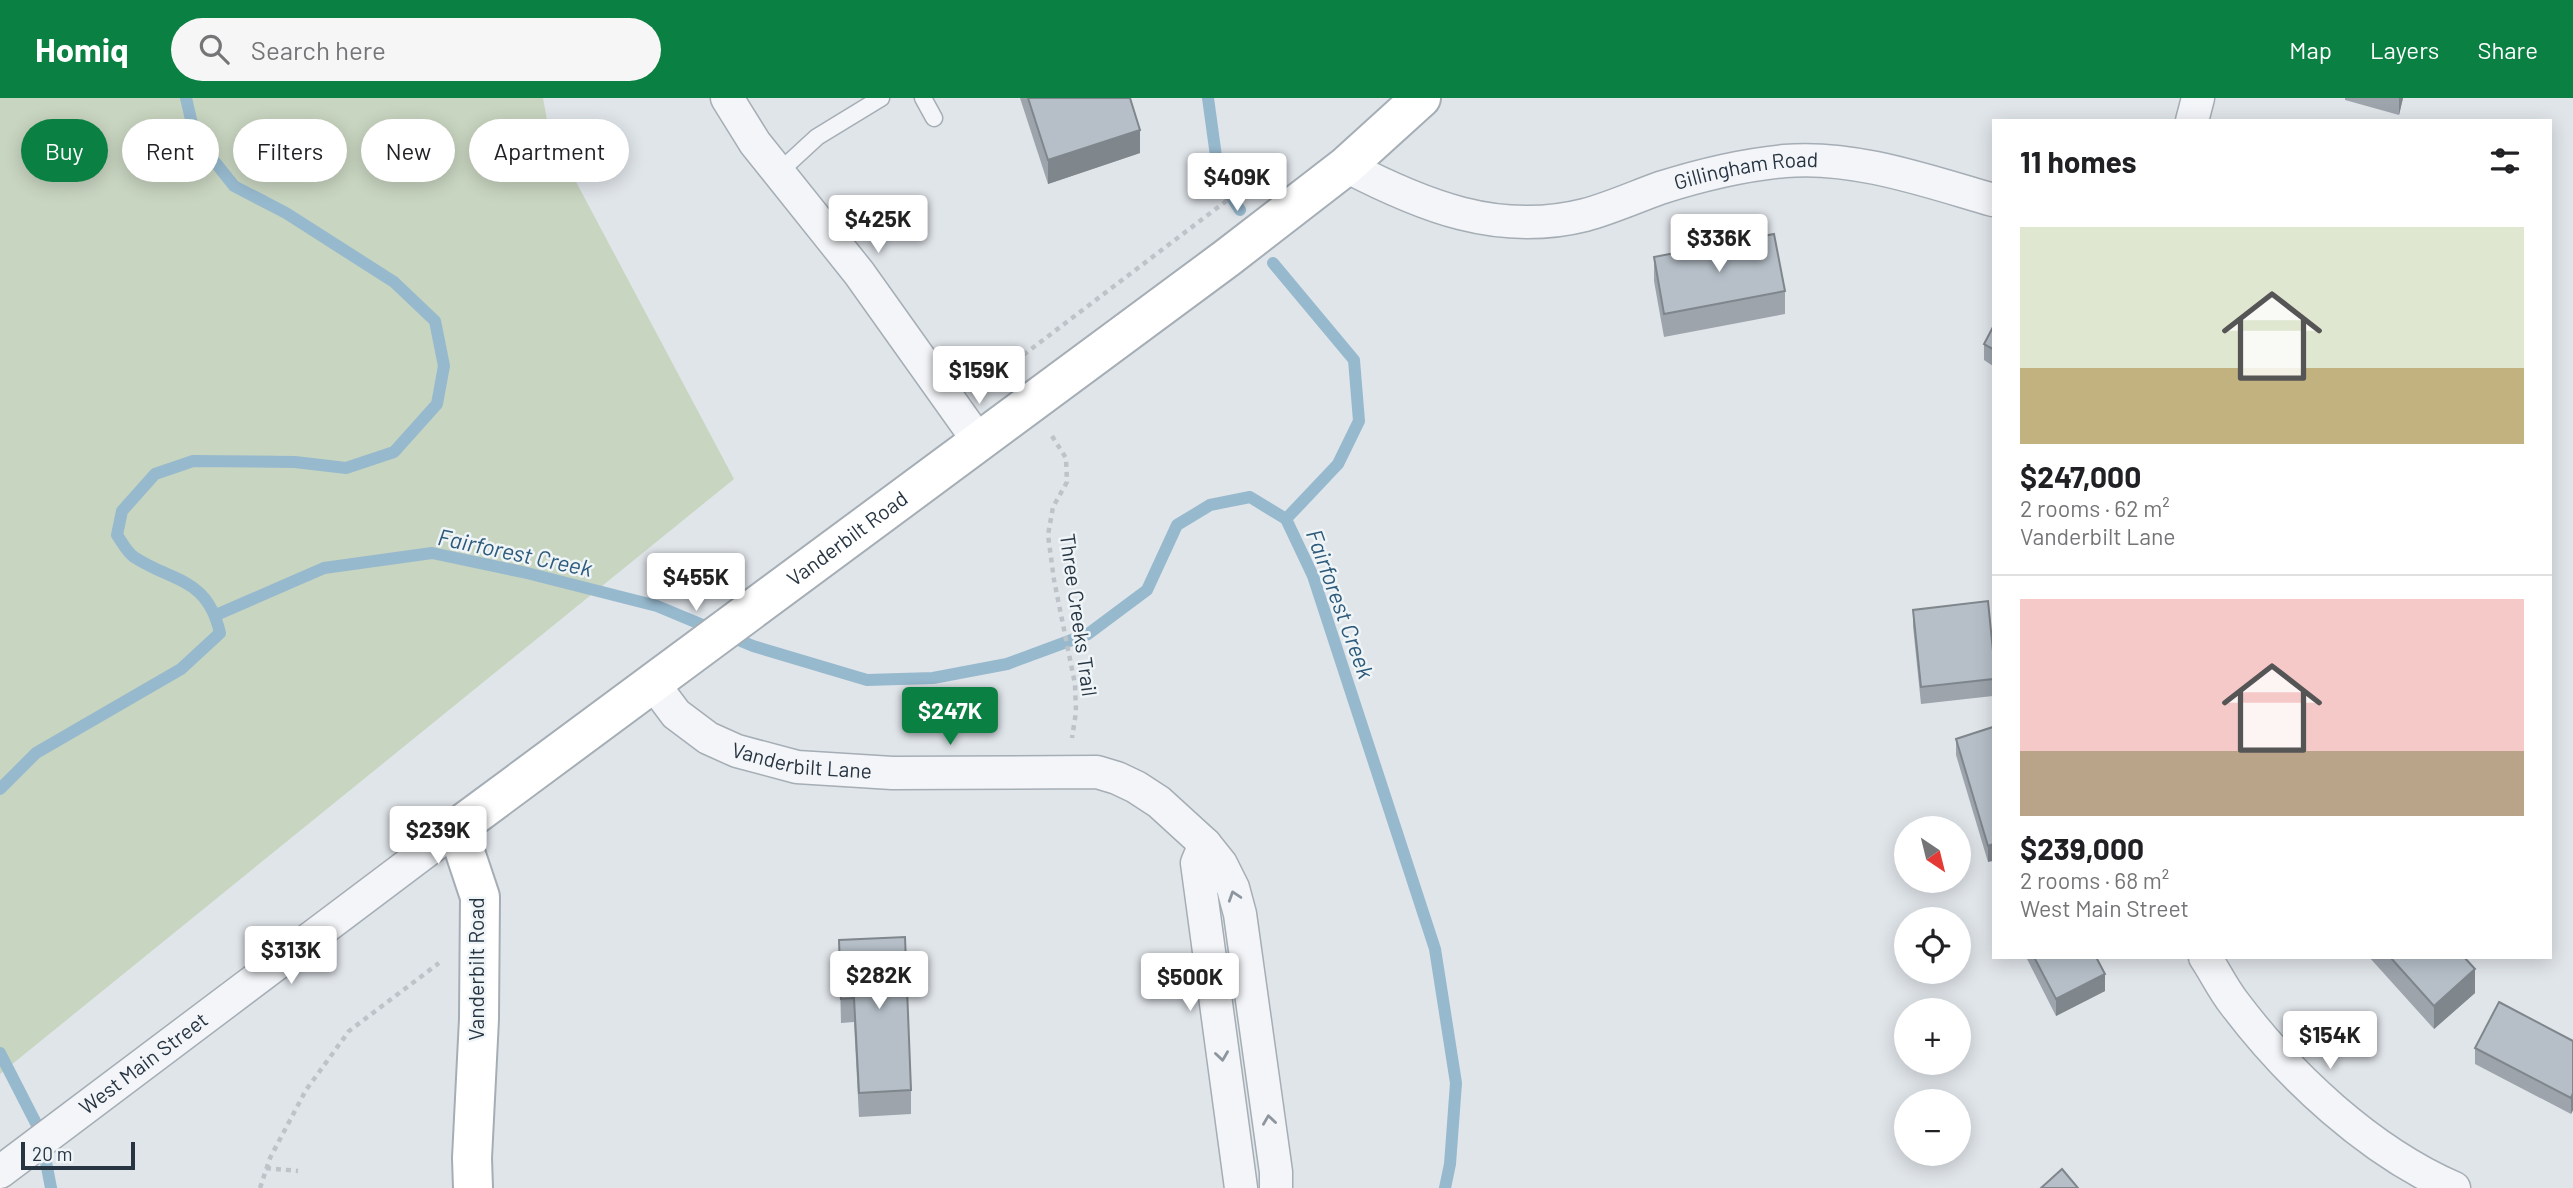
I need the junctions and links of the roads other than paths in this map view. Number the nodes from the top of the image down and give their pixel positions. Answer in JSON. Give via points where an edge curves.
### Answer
{"nodes":[{"id":1,"x":727,"y":98,"type":"edge"},
{"id":2,"x":881,"y":98,"type":"edge"},
{"id":3,"x":923,"y":98,"type":"edge"},
{"id":4,"x":1421,"y":98,"type":"edge"},
{"id":5,"x":2198,"y":98,"type":"edge"},
{"id":6,"x":934,"y":118,"type":"dead end"},
{"id":7,"x":2193,"y":119,"type":"edge"},
{"id":8,"x":1346,"y":166,"type":"junction"},
{"id":9,"x":779,"y":172,"type":"junction"},
{"id":10,"x":1992,"y":200,"type":"edge"},
{"id":11,"x":980,"y":443,"type":"junction"},
{"id":12,"x":659,"y":678,"type":"junction"},
{"id":13,"x":457,"y":828,"type":"junction"},
{"id":14,"x":1205,"y":844,"type":"junction"},
{"id":15,"x":2207,"y":959,"type":"edge"},
{"id":16,"x":0,"y":1172,"type":"edge"},
{"id":17,"x":473,"y":1188,"type":"edge"},
{"id":18,"x":1241,"y":1188,"type":"edge"},
{"id":19,"x":1276,"y":1188,"type":"edge"},
{"id":20,"x":2454,"y":1188,"type":"edge"}],
"edges":[{"from":1,"to":9,"type":"street"},
{"from":2,"to":9,"type":"lane","via":[[817,137]]},
{"from":3,"to":6,"type":"lane"},
{"from":4,"to":8,"type":"street","name":"Vanderbilt Road"},
{"from":5,"to":7,"type":"street"},
{"from":8,"to":10,"type":"street","name":"Gillingham Road","via":[[1436,208],[1487,220],[1537,222],[1584,215],[1722,170],[1787,160],[1890,170]]},
{"from":8,"to":11,"type":"street","name":"Vanderbilt Road"},
{"from":9,"to":11,"type":"street","via":[[859,273]]},
{"from":11,"to":12,"type":"street","name":"Vanderbilt Road"},
{"from":12,"to":13,"type":"street","name":"Vanderbilt Road"},
{"from":12,"to":14,"type":"street","name":"Vanderbilt Lane","via":[[664,698],[676,714],[708,738],[737,751],[797,767],[892,773],[1097,772],[1159,802]]},
{"from":13,"to":16,"type":"street","name":"West Main Street"},
{"from":13,"to":17,"type":"street","name":"Vanderbilt Road","via":[[480,897]]},
{"from":14,"to":18,"type":"street","one_way":true,"via":[[1197,863]]},
{"from":19,"to":14,"type":"street","name":"Vanderbilt Lane","one_way":true,"via":[[1240,914],[1233,888]]},
{"from":15,"to":20,"type":"street","via":[[2232,1002],[2291,1071],[2359,1131]]}]}
